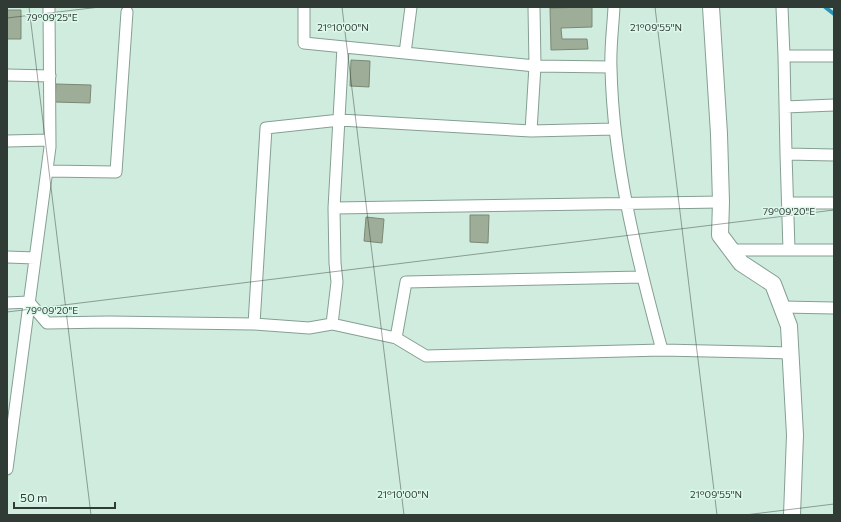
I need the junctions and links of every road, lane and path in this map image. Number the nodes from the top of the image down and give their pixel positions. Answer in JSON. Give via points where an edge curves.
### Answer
{"nodes":[{"id":1,"x":49,"y":7,"type":"edge"},
{"id":2,"x":304,"y":7,"type":"edge"},
{"id":3,"x":411,"y":7,"type":"edge"},
{"id":4,"x":534,"y":7,"type":"edge"},
{"id":5,"x":614,"y":7,"type":"edge"},
{"id":6,"x":711,"y":7,"type":"edge"},
{"id":7,"x":782,"y":7,"type":"edge"},
{"id":8,"x":127,"y":12,"type":"dead end"},
{"id":9,"x":343,"y":48,"type":"junction"},
{"id":10,"x":405,"y":53,"type":"junction"},
{"id":11,"x":784,"y":56,"type":"junction"},
{"id":12,"x":834,"y":56,"type":"edge"},
{"id":13,"x":535,"y":66,"type":"junction"},
{"id":14,"x":610,"y":67,"type":"junction"},
{"id":15,"x":7,"y":75,"type":"edge"},
{"id":16,"x":50,"y":76,"type":"junction"},
{"id":17,"x":834,"y":105,"type":"edge"},
{"id":18,"x":785,"y":107,"type":"junction"},
{"id":19,"x":340,"y":120,"type":"junction"},
{"id":20,"x":615,"y":129,"type":"junction"},
{"id":21,"x":531,"y":131,"type":"junction"},
{"id":22,"x":50,"y":140,"type":"junction"},
{"id":23,"x":7,"y":141,"type":"edge"},
{"id":24,"x":786,"y":154,"type":"junction"},
{"id":25,"x":834,"y":155,"type":"edge"},
{"id":26,"x":47,"y":171,"type":"junction"},
{"id":27,"x":721,"y":202,"type":"junction"},
{"id":28,"x":834,"y":202,"type":"edge"},
{"id":29,"x":626,"y":203,"type":"junction"},
{"id":30,"x":788,"y":203,"type":"junction"},
{"id":31,"x":334,"y":208,"type":"junction"},
{"id":32,"x":732,"y":250,"type":"junction"},
{"id":33,"x":789,"y":250,"type":"junction"},
{"id":34,"x":834,"y":250,"type":"edge"},
{"id":35,"x":7,"y":257,"type":"edge"},
{"id":36,"x":35,"y":258,"type":"junction"},
{"id":37,"x":642,"y":277,"type":"junction"},
{"id":38,"x":29,"y":302,"type":"junction"},
{"id":39,"x":7,"y":303,"type":"edge"},
{"id":40,"x":782,"y":307,"type":"junction"},
{"id":41,"x":834,"y":308,"type":"edge"},
{"id":42,"x":254,"y":324,"type":"junction"},
{"id":43,"x":332,"y":324,"type":"junction"},
{"id":44,"x":396,"y":338,"type":"junction"},
{"id":45,"x":662,"y":350,"type":"junction"},
{"id":46,"x":790,"y":353,"type":"junction"},
{"id":47,"x":9,"y":441,"type":"edge"},
{"id":48,"x":7,"y":469,"type":"edge"},
{"id":49,"x":792,"y":515,"type":"edge"}],
"edges":[{"from":1,"to":16,"type":"street"},
{"from":2,"to":9,"type":"street","via":[[304,43]]},
{"from":3,"to":10,"type":"street"},
{"from":4,"to":13,"type":"street"},
{"from":5,"to":14,"type":"street"},
{"from":6,"to":27,"type":"street"},
{"from":7,"to":11,"type":"street"},
{"from":8,"to":26,"type":"street","via":[[116,172]]},
{"from":9,"to":10,"type":"street"},
{"from":9,"to":19,"type":"street"},
{"from":10,"to":13,"type":"street"},
{"from":11,"to":12,"type":"street"},
{"from":11,"to":18,"type":"street"},
{"from":13,"to":14,"type":"street"},
{"from":13,"to":21,"type":"street"},
{"from":14,"to":20,"type":"street"},
{"from":15,"to":16,"type":"street"},
{"from":16,"to":22,"type":"street"},
{"from":17,"to":18,"type":"street"},
{"from":18,"to":24,"type":"street"},
{"from":19,"to":21,"type":"street"},
{"from":19,"to":31,"type":"street"},
{"from":19,"to":42,"type":"street","via":[[266,128]]},
{"from":20,"to":21,"type":"street"},
{"from":20,"to":29,"type":"street"},
{"from":22,"to":23,"type":"street"},
{"from":22,"to":26,"type":"street"},
{"from":24,"to":25,"type":"street"},
{"from":24,"to":30,"type":"street"},
{"from":26,"to":36,"type":"street"},
{"from":27,"to":29,"type":"street"},
{"from":27,"to":32,"type":"street","via":[[720,235]]},
{"from":28,"to":30,"type":"street"},
{"from":29,"to":31,"type":"street"},
{"from":29,"to":37,"type":"street"},
{"from":30,"to":33,"type":"street"},
{"from":31,"to":43,"type":"street","via":[[337,282]]},
{"from":32,"to":33,"type":"street"},
{"from":32,"to":40,"type":"street","via":[[741,263],[773,284]]},
{"from":33,"to":34,"type":"street"},
{"from":35,"to":36,"type":"street"},
{"from":36,"to":38,"type":"street"},
{"from":37,"to":44,"type":"street","via":[[406,282]]},
{"from":37,"to":45,"type":"street"},
{"from":38,"to":39,"type":"street"},
{"from":38,"to":42,"type":"street","via":[[47,323]]},
{"from":38,"to":47,"type":"street"},
{"from":40,"to":41,"type":"street"},
{"from":40,"to":46,"type":"street","via":[[789,326]]},
{"from":42,"to":43,"type":"street","via":[[309,328]]},
{"from":43,"to":44,"type":"street"},
{"from":44,"to":45,"type":"street","via":[[426,356]]},
{"from":45,"to":46,"type":"street"},
{"from":46,"to":49,"type":"street","via":[[795,436]]},
{"from":47,"to":48,"type":"street"}]}
